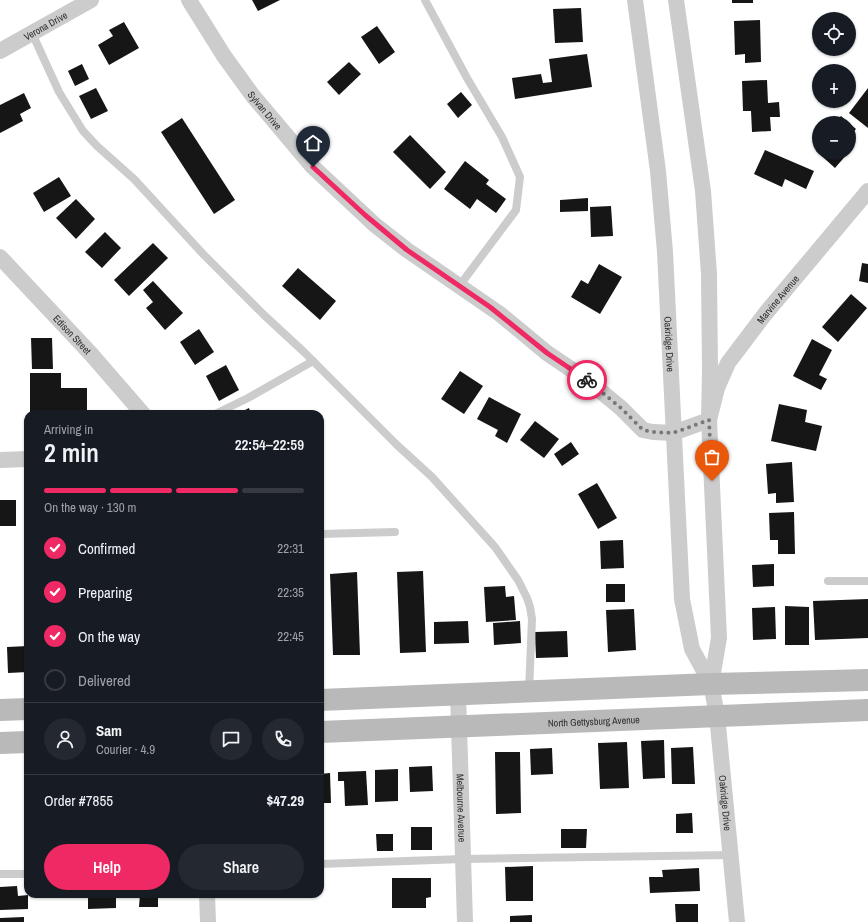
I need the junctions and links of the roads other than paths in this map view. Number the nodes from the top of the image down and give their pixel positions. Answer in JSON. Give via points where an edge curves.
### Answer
{"nodes":[{"id":1,"x":91,"y":0,"type":"edge"},
{"id":2,"x":189,"y":0,"type":"edge"},
{"id":3,"x":425,"y":0,"type":"edge"},
{"id":4,"x":635,"y":0,"type":"edge"},
{"id":5,"x":676,"y":0,"type":"edge"},
{"id":6,"x":32,"y":33,"type":"junction"},
{"id":7,"x":0,"y":51,"type":"edge"},
{"id":8,"x":868,"y":191,"type":"edge"},
{"id":9,"x":0,"y":257,"type":"edge"},
{"id":10,"x":460,"y":285,"type":"junction"},
{"id":11,"x":313,"y":360,"type":"junction"},
{"id":12,"x":139,"y":410,"type":"edge"},
{"id":13,"x":223,"y":410,"type":"edge"},
{"id":14,"x":709,"y":420,"type":"junction"},
{"id":15,"x":673,"y":433,"type":"junction"},
{"id":16,"x":24,"y":459,"type":"edge"},
{"id":17,"x":0,"y":460,"type":"edge"},
{"id":18,"x":395,"y":532,"type":"dead end"},
{"id":19,"x":324,"y":534,"type":"edge"},
{"id":20,"x":868,"y":580,"type":"edge"},
{"id":21,"x":828,"y":581,"type":"dead end"},
{"id":22,"x":868,"y":680,"type":"edge"},
{"id":23,"x":711,"y":684,"type":"junction"},
{"id":24,"x":528,"y":692,"type":"junction"},
{"id":25,"x":458,"y":694,"type":"junction"},
{"id":26,"x":324,"y":700,"type":"edge"},
{"id":27,"x":24,"y":709,"type":"edge"},
{"id":28,"x":0,"y":710,"type":"edge"},
{"id":29,"x":868,"y":710,"type":"edge"},
{"id":30,"x":717,"y":715,"type":"junction"},
{"id":31,"x":459,"y":728,"type":"junction"},
{"id":32,"x":324,"y":732,"type":"edge"},
{"id":33,"x":24,"y":742,"type":"edge"},
{"id":34,"x":0,"y":743,"type":"edge"},
{"id":35,"x":732,"y":855,"type":"junction"},
{"id":36,"x":463,"y":859,"type":"junction"},
{"id":37,"x":324,"y":864,"type":"edge"},
{"id":38,"x":0,"y":874,"type":"edge"},
{"id":39,"x":24,"y":874,"type":"edge"},
{"id":40,"x":207,"y":898,"type":"edge"},
{"id":41,"x":208,"y":922,"type":"edge"},
{"id":42,"x":465,"y":922,"type":"edge"},
{"id":43,"x":737,"y":922,"type":"edge"}],
"edges":[{"from":1,"to":6,"type":"street","name":"Verona Drive"},
{"from":2,"to":10,"type":"street","name":"Sylvan Drive","via":[[253,96],[313,167],[407,250]]},
{"from":3,"to":10,"type":"lane","via":[[502,137],[520,177],[516,210]]},
{"from":4,"to":15,"type":"street","name":"Oakridge Drive","via":[[660,186]]},
{"from":5,"to":14,"type":"street","name":"Oakridge Drive","via":[[703,191],[709,274]]},
{"from":6,"to":7,"type":"street","name":"Verona Drive"},
{"from":6,"to":11,"type":"lane","via":[[59,92],[84,131],[134,179],[264,315]]},
{"from":8,"to":14,"type":"street","name":"Marvine Avenue","via":[[765,314],[728,363],[717,388]]},
{"from":9,"to":12,"type":"street","name":"Edison Street","via":[[91,354]]},
{"from":10,"to":15,"type":"street","name":"Sylvan Drive","via":[[547,353],[587,380],[643,430]]},
{"from":11,"to":13,"type":"lane"},
{"from":11,"to":24,"type":"lane","via":[[464,511],[495,547],[518,580],[528,598],[532,619]]},
{"from":14,"to":15,"type":"street","name":"Sylvan Drive"},
{"from":14,"to":23,"type":"street","name":"Oakridge Drive","via":[[719,638]]},
{"from":15,"to":23,"type":"street","name":"Oakridge Drive","via":[[682,599],[692,649]]},
{"from":16,"to":17,"type":"street"},
{"from":18,"to":19,"type":"lane"},
{"from":20,"to":21,"type":"lane"},
{"from":22,"to":23,"type":"main road"},
{"from":23,"to":24,"type":"main road"},
{"from":23,"to":30,"type":"street","name":"Oakridge Drive"},
{"from":24,"to":25,"type":"main road"},
{"from":25,"to":26,"type":"main road"},
{"from":25,"to":31,"type":"street","name":"Melbourne Avenue"},
{"from":27,"to":28,"type":"main road"},
{"from":29,"to":30,"type":"main road","name":"North Gettysburg Avenue"},
{"from":30,"to":31,"type":"main road","name":"North Gettysburg Avenue"},
{"from":30,"to":35,"type":"street","name":"Oakridge Drive"},
{"from":31,"to":32,"type":"main road","name":"North Gettysburg Avenue"},
{"from":31,"to":36,"type":"street","name":"Melbourne Avenue"},
{"from":33,"to":34,"type":"main road"},
{"from":35,"to":36,"type":"lane"},
{"from":35,"to":43,"type":"street","name":"Oakridge Drive"},
{"from":36,"to":37,"type":"lane"},
{"from":36,"to":42,"type":"street","name":"Melbourne Avenue"},
{"from":38,"to":39,"type":"lane"},
{"from":40,"to":41,"type":"street"}]}
